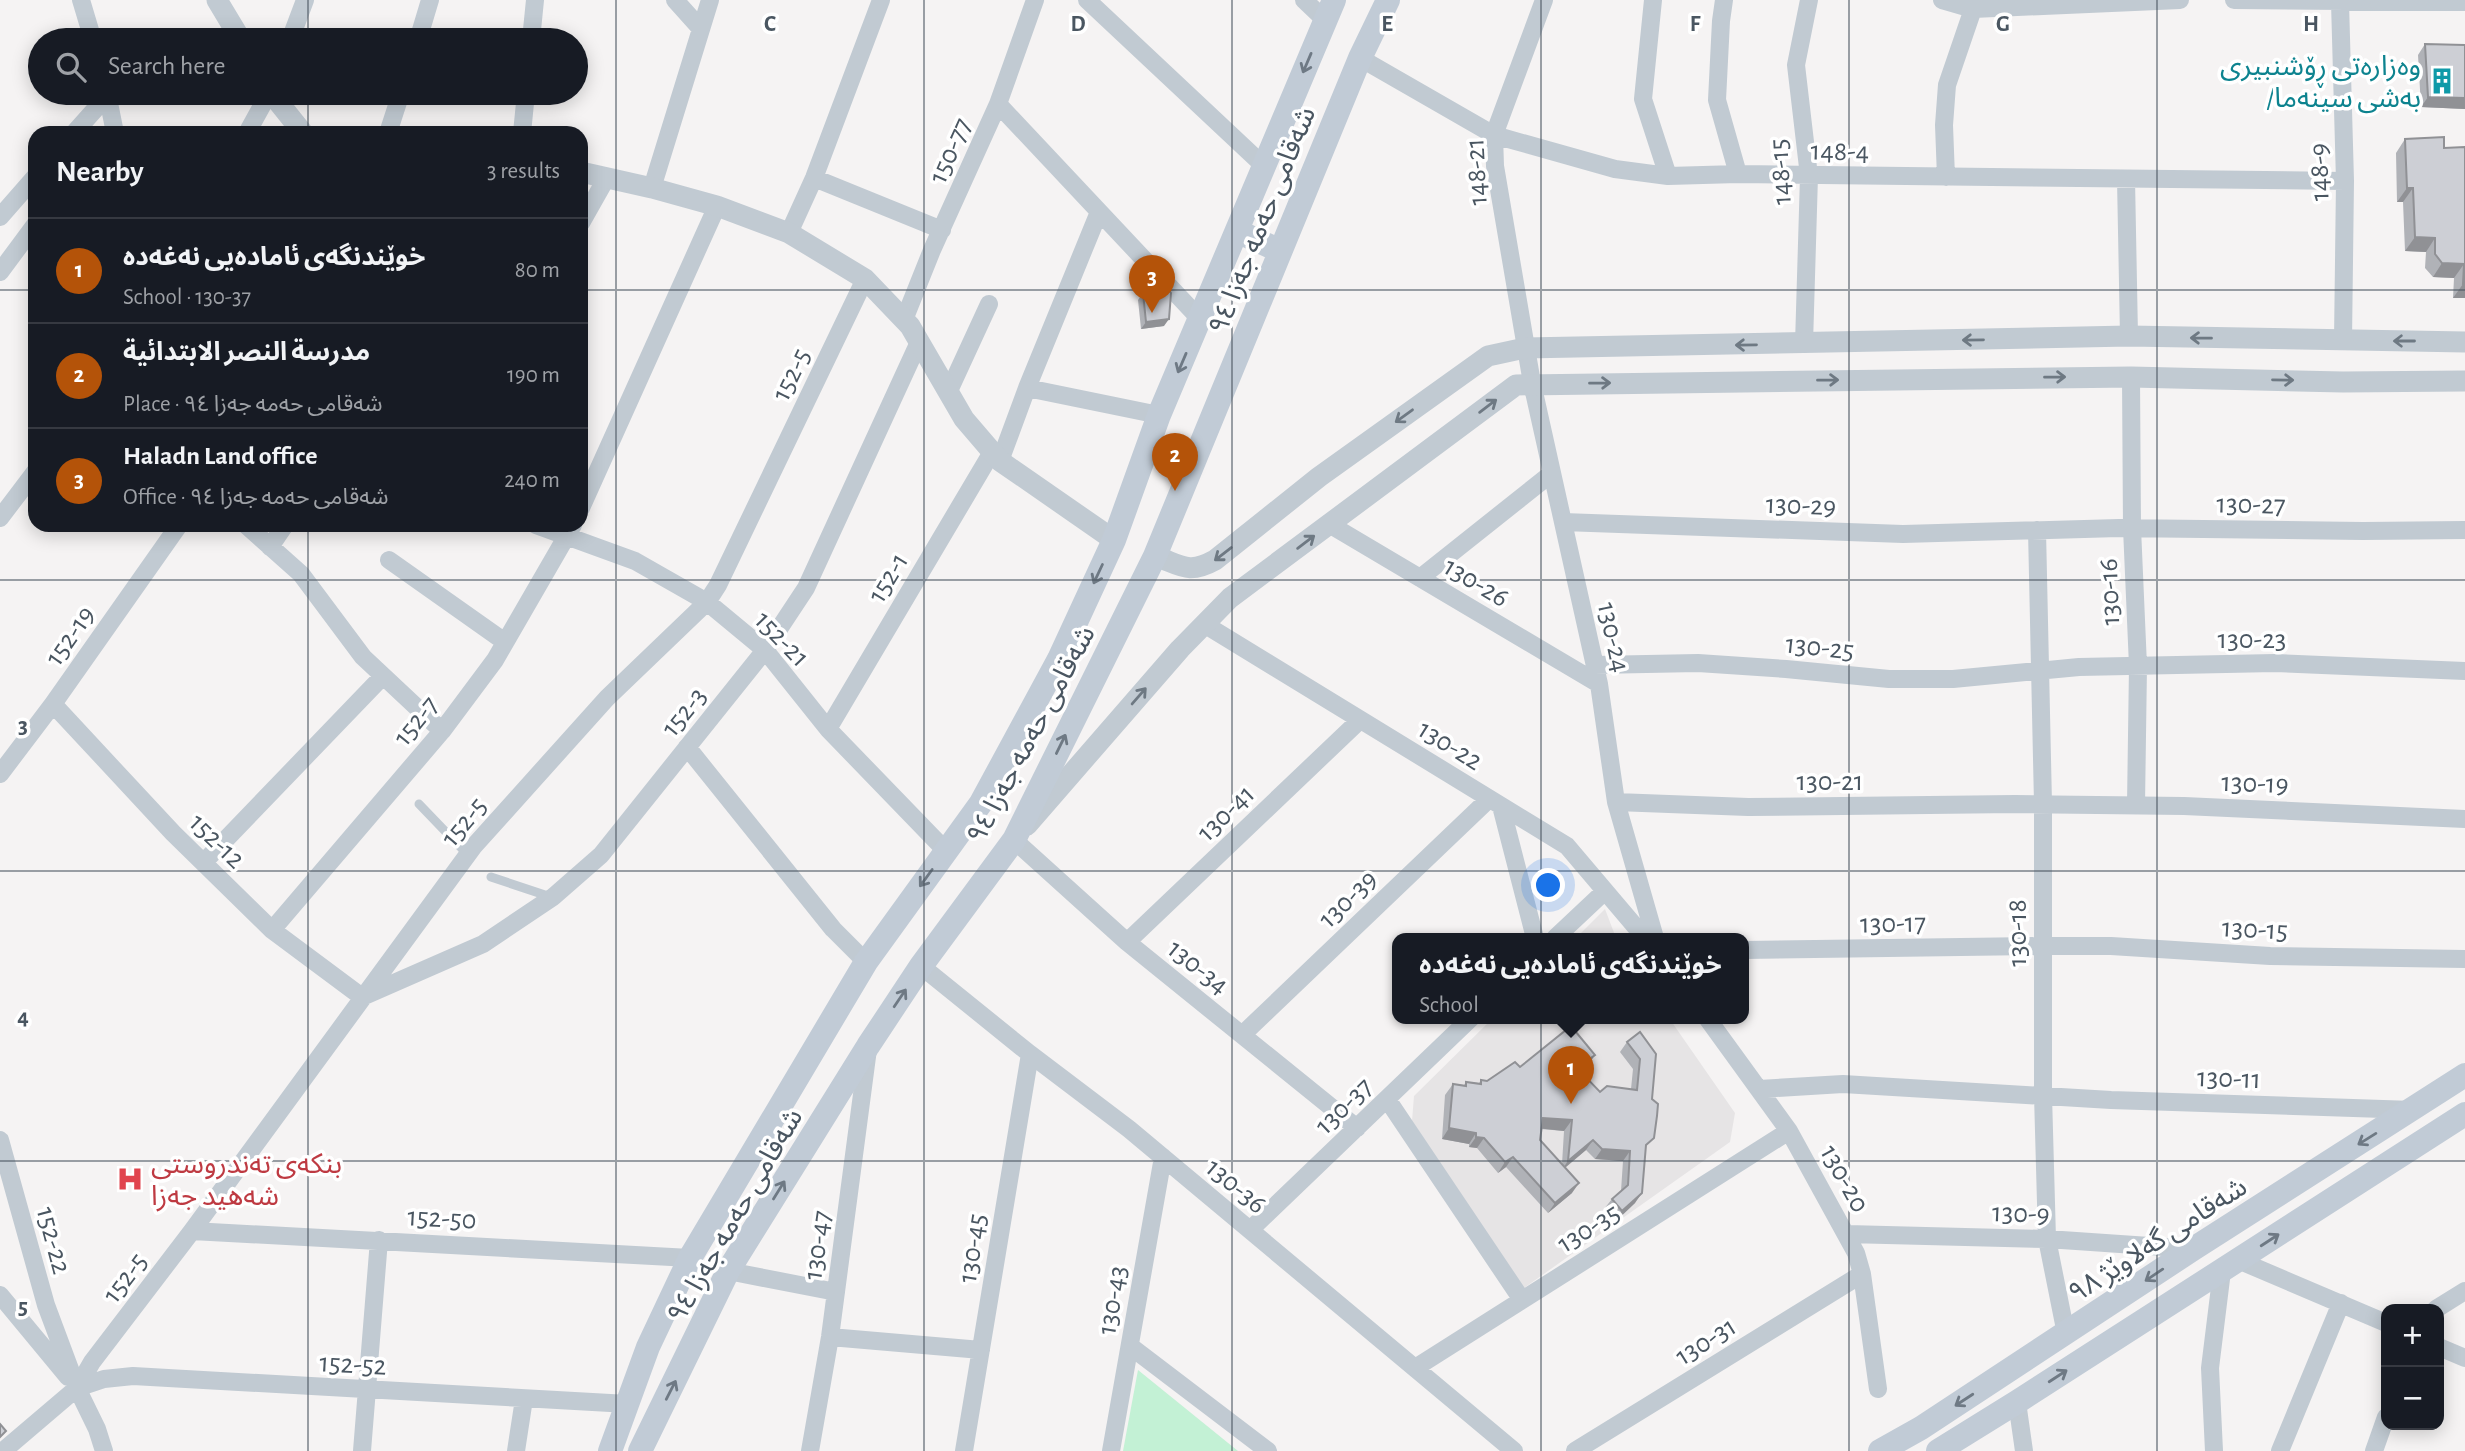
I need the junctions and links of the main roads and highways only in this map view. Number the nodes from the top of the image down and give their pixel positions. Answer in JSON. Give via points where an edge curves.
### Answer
{"nodes":[{"id":1,"x":1388,"y":0,"type":"edge"},
{"id":2,"x":1330,"y":10,"type":"edge"},
{"id":3,"x":1237,"y":231,"type":"junction"},
{"id":4,"x":1280,"y":251,"type":"junction"},
{"id":5,"x":2465,"y":1076,"type":"edge"},
{"id":6,"x":2465,"y":1114,"type":"edge"},
{"id":7,"x":610,"y":1451,"type":"edge"},
{"id":8,"x":640,"y":1451,"type":"edge"},
{"id":9,"x":1880,"y":1451,"type":"edge"},
{"id":10,"x":1938,"y":1451,"type":"edge"}],
"edges":[{"from":1,"to":4,"type":"main road","name":"شەقامی حەمە جەزا ٩٤"},
{"from":2,"to":3,"type":"main road","name":"شەقامی حەمە جەزا ٩٤","one_way":true},
{"from":3,"to":4,"type":"main road"},
{"from":3,"to":7,"type":"main road","name":"شەقامی حەمە جەزا ٩٤","one_way":true,"via":[[1159,415],[1114,540],[1059,659],[981,803],[866,962],[690,1258],[648,1347]]},
{"from":8,"to":4,"type":"main road","name":"شەقامی حەمە جەزا ٩٤","one_way":true,"via":[[729,1271],[868,1046],[1014,840],[1155,556]]},
{"from":5,"to":9,"type":"main road","name":"شەقامی گەلاوێژ ٩٨","one_way":true},
{"from":10,"to":6,"type":"main road","one_way":true}]}
